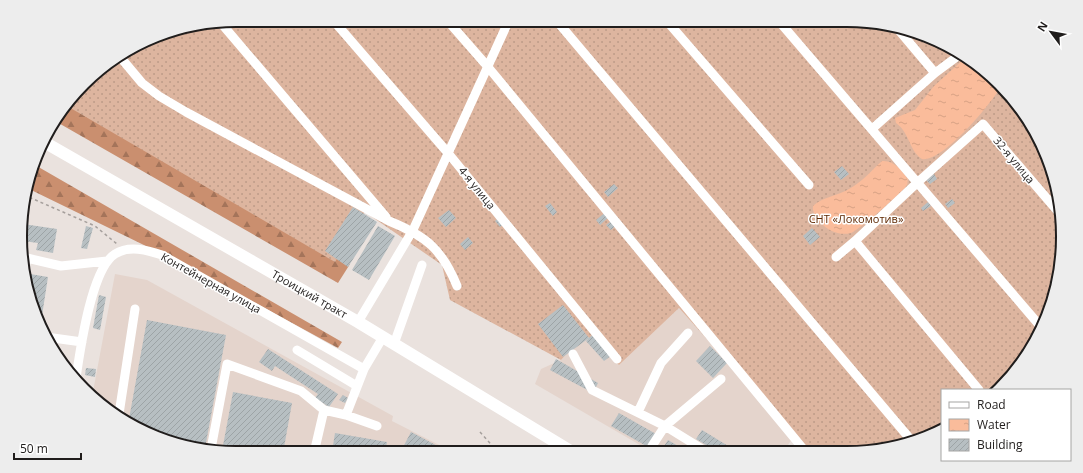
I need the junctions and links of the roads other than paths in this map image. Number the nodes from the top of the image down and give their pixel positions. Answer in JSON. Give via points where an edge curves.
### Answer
{"nodes":[{"id":1,"x":224,"y":27,"type":"edge"},
{"id":2,"x":339,"y":27,"type":"edge"},
{"id":3,"x":453,"y":27,"type":"edge"},
{"id":4,"x":506,"y":27,"type":"edge"},
{"id":5,"x":562,"y":27,"type":"edge"},
{"id":6,"x":672,"y":27,"type":"edge"},
{"id":7,"x":784,"y":27,"type":"edge"},
{"id":8,"x":902,"y":34,"type":"edge"},
{"id":9,"x":956,"y":58,"type":"edge"},
{"id":10,"x":123,"y":60,"type":"edge"},
{"id":11,"x":488,"y":67,"type":"junction"},
{"id":12,"x":935,"y":73,"type":"junction"},
{"id":13,"x":872,"y":129,"type":"junction"},
{"id":14,"x":49,"y":145,"type":"edge"},
{"id":15,"x":448,"y":153,"type":"junction"},
{"id":16,"x":918,"y":182,"type":"junction"},
{"id":17,"x":809,"y":185,"type":"dead end"},
{"id":18,"x":1054,"y":206,"type":"edge"},
{"id":19,"x":389,"y":221,"type":"junction"},
{"id":20,"x":413,"y":230,"type":"junction"},
{"id":21,"x":855,"y":241,"type":"junction"},
{"id":22,"x":836,"y":257,"type":"dead end"},
{"id":23,"x":28,"y":258,"type":"edge"},
{"id":24,"x":107,"y":262,"type":"junction"},
{"id":25,"x":422,"y":265,"type":"dead end"},
{"id":26,"x":458,"y":286,"type":"dead end"},
{"id":27,"x":135,"y":309,"type":"dead end"},
{"id":28,"x":358,"y":322,"type":"junction"},
{"id":29,"x":1037,"y":323,"type":"edge"},
{"id":30,"x":688,"y":334,"type":"dead end"},
{"id":31,"x":383,"y":337,"type":"junction"},
{"id":32,"x":54,"y":338,"type":"edge"},
{"id":33,"x":82,"y":342,"type":"junction"},
{"id":34,"x":394,"y":344,"type":"junction"},
{"id":35,"x":297,"y":350,"type":"dead end"},
{"id":36,"x":573,"y":354,"type":"dead end"},
{"id":37,"x":617,"y":359,"type":"dead end"},
{"id":38,"x":364,"y":369,"type":"junction"},
{"id":39,"x":77,"y":372,"type":"edge"},
{"id":40,"x":720,"y":379,"type":"dead end"},
{"id":41,"x":357,"y":386,"type":"junction"},
{"id":42,"x":978,"y":389,"type":"edge"},
{"id":43,"x":324,"y":410,"type":"junction"},
{"id":44,"x":120,"y":411,"type":"edge"},
{"id":45,"x":638,"y":412,"type":"junction"},
{"id":46,"x":346,"y":415,"type":"junction"},
{"id":47,"x":377,"y":426,"type":"dead end"},
{"id":48,"x":665,"y":426,"type":"junction"},
{"id":49,"x":908,"y":437,"type":"edge"},
{"id":50,"x":212,"y":444,"type":"edge"},
{"id":51,"x":316,"y":446,"type":"edge"},
{"id":52,"x":562,"y":446,"type":"edge"},
{"id":53,"x":652,"y":446,"type":"edge"},
{"id":54,"x":697,"y":446,"type":"edge"},
{"id":55,"x":801,"y":446,"type":"edge"}],
"edges":[{"from":1,"to":19,"type":"street"},
{"from":2,"to":15,"type":"street","name":"4-я улица"},
{"from":3,"to":11,"type":"street"},
{"from":4,"to":11,"type":"street"},
{"from":5,"to":49,"type":"street"},
{"from":6,"to":17,"type":"street"},
{"from":7,"to":13,"type":"street"},
{"from":8,"to":12,"type":"street"},
{"from":9,"to":12,"type":"street"},
{"from":10,"to":19,"type":"street","via":[[142,83],[159,96]]},
{"from":11,"to":15,"type":"street"},
{"from":11,"to":55,"type":"street"},
{"from":12,"to":13,"type":"street"},
{"from":13,"to":16,"type":"street"},
{"from":14,"to":28,"type":"main road","name":"Троицкий тракт"},
{"from":15,"to":20,"type":"street"},
{"from":15,"to":37,"type":"street","name":"4-я улица"},
{"from":16,"to":18,"type":"street","name":"32-я улица","via":[[983,124]]},
{"from":16,"to":21,"type":"street"},
{"from":16,"to":29,"type":"street"},
{"from":19,"to":20,"type":"street"},
{"from":20,"to":26,"type":"street","via":[[436,250],[449,267]]},
{"from":20,"to":28,"type":"street"},
{"from":21,"to":22,"type":"street"},
{"from":21,"to":42,"type":"street"},
{"from":23,"to":24,"type":"street","via":[[61,266]]},
{"from":24,"to":33,"type":"street","name":"Контейнерная улица","via":[[96,281]]},
{"from":24,"to":38,"type":"street","name":"Контейнерная улица","via":[[114,254],[138,249],[162,255]]},
{"from":25,"to":34,"type":"street"},
{"from":27,"to":44,"type":"street"},
{"from":28,"to":31,"type":"main road","name":"Троицкий тракт"},
{"from":30,"to":45,"type":"street","via":[[661,363]]},
{"from":31,"to":34,"type":"main road","name":"Троицкий тракт"},
{"from":31,"to":38,"type":"street"},
{"from":32,"to":33,"type":"street"},
{"from":33,"to":39,"type":"street","name":"Контейнерная улица"},
{"from":34,"to":52,"type":"main road","name":"Троицкий тракт"},
{"from":35,"to":41,"type":"street"},
{"from":36,"to":45,"type":"street","via":[[592,390]]},
{"from":38,"to":41,"type":"street"},
{"from":40,"to":48,"type":"street"},
{"from":41,"to":46,"type":"street"},
{"from":43,"to":46,"type":"street"},
{"from":43,"to":50,"type":"street","via":[[301,391],[227,364]]},
{"from":43,"to":51,"type":"street"},
{"from":45,"to":48,"type":"street"},
{"from":46,"to":47,"type":"street"},
{"from":48,"to":53,"type":"street"},
{"from":48,"to":54,"type":"street"}]}
